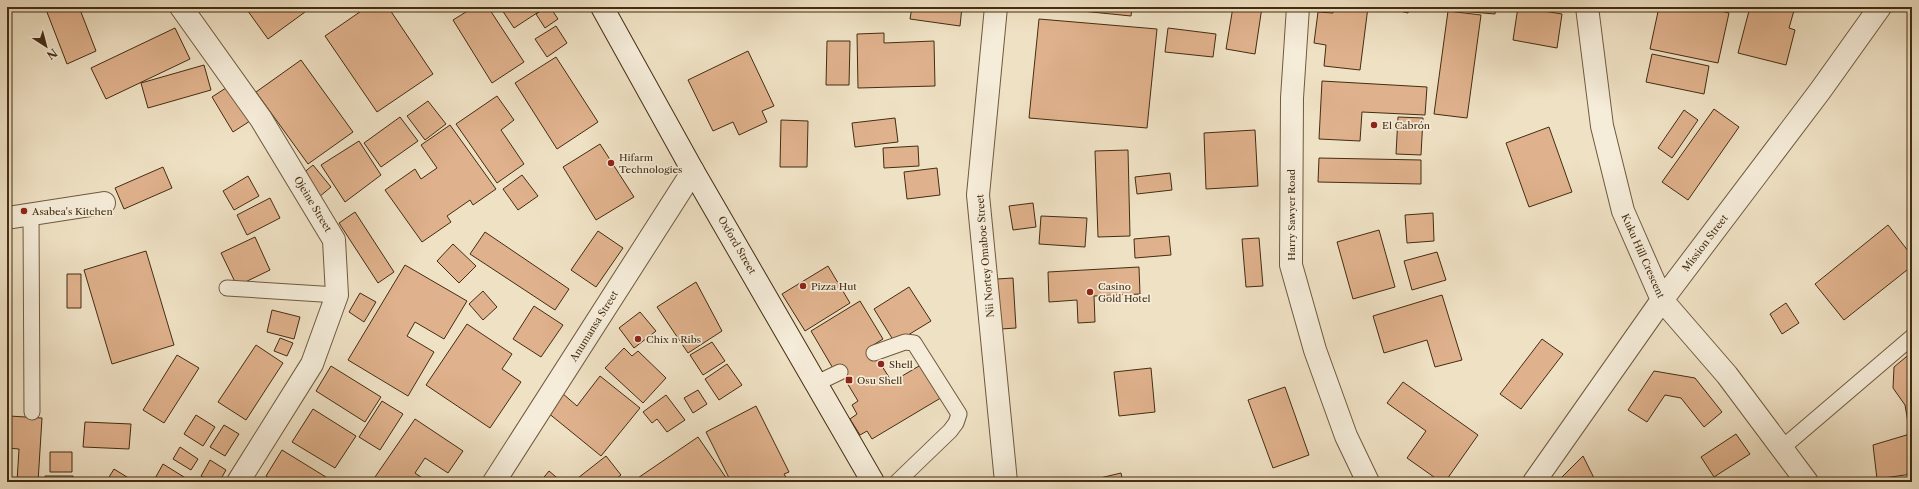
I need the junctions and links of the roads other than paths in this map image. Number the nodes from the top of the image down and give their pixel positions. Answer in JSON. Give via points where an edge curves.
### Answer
{"nodes":[{"id":1,"x":181,"y":7,"type":"edge"},
{"id":2,"x":602,"y":7,"type":"edge"},
{"id":3,"x":996,"y":7,"type":"edge"},
{"id":4,"x":1298,"y":7,"type":"edge"},
{"id":5,"x":1587,"y":7,"type":"edge"},
{"id":6,"x":1880,"y":7,"type":"edge"},
{"id":7,"x":693,"y":171,"type":"junction"},
{"id":8,"x":104,"y":203,"type":"dead end"},
{"id":9,"x":31,"y":214,"type":"junction"},
{"id":10,"x":7,"y":218,"type":"edge"},
{"id":11,"x":227,"y":288,"type":"dead end"},
{"id":12,"x":337,"y":295,"type":"junction"},
{"id":13,"x":1662,"y":300,"type":"junction"},
{"id":14,"x":1912,"y":337,"type":"edge"},
{"id":15,"x":874,"y":353,"type":"dead end"},
{"id":16,"x":840,"y":372,"type":"dead end"},
{"id":17,"x":817,"y":383,"type":"junction"},
{"id":18,"x":32,"y":412,"type":"dead end"},
{"id":19,"x":1782,"y":448,"type":"junction"},
{"id":20,"x":238,"y":482,"type":"edge"},
{"id":21,"x":494,"y":482,"type":"edge"},
{"id":22,"x":873,"y":482,"type":"edge"},
{"id":23,"x":897,"y":482,"type":"edge"},
{"id":24,"x":1006,"y":482,"type":"edge"},
{"id":25,"x":1368,"y":482,"type":"edge"},
{"id":26,"x":1534,"y":482,"type":"edge"},
{"id":27,"x":1807,"y":482,"type":"edge"}],
"edges":[{"from":1,"to":12,"type":"street","name":"Ojeine Street","via":[[261,119],[334,240]]},
{"from":2,"to":7,"type":"street","name":"Oxford Street"},
{"from":3,"to":24,"type":"street","name":"Nii Nortey Omaboe Street","via":[[978,195]]},
{"from":4,"to":25,"type":"street","name":"Harry Sawyer Road","via":[[1292,98],[1291,265],[1315,350],[1346,436]]},
{"from":5,"to":13,"type":"street","name":"Kuku Hill Crescent","via":[[1602,126],[1623,211]]},
{"from":6,"to":13,"type":"street","name":"Mission Street","via":[[1820,91]]},
{"from":7,"to":17,"type":"street","name":"Oxford Street"},
{"from":7,"to":21,"type":"street","name":"Anumansa Street"},
{"from":8,"to":9,"type":"street"},
{"from":9,"to":10,"type":"street"},
{"from":9,"to":18,"type":"lane"},
{"from":11,"to":12,"type":"lane"},
{"from":12,"to":20,"type":"street","name":"Ojeine Street","via":[[312,364]]},
{"from":13,"to":19,"type":"street","name":"Kuku Hill Crescent","via":[[1727,375]]},
{"from":13,"to":26,"type":"street","name":"Mission Street"},
{"from":14,"to":19,"type":"lane"},
{"from":15,"to":23,"type":"lane","via":[[905,342],[914,343],[959,414],[950,431]]},
{"from":16,"to":17,"type":"lane"},
{"from":17,"to":22,"type":"street","name":"Oxford Street"},
{"from":19,"to":27,"type":"street","name":"Kuku Hill Crescent"}]}
